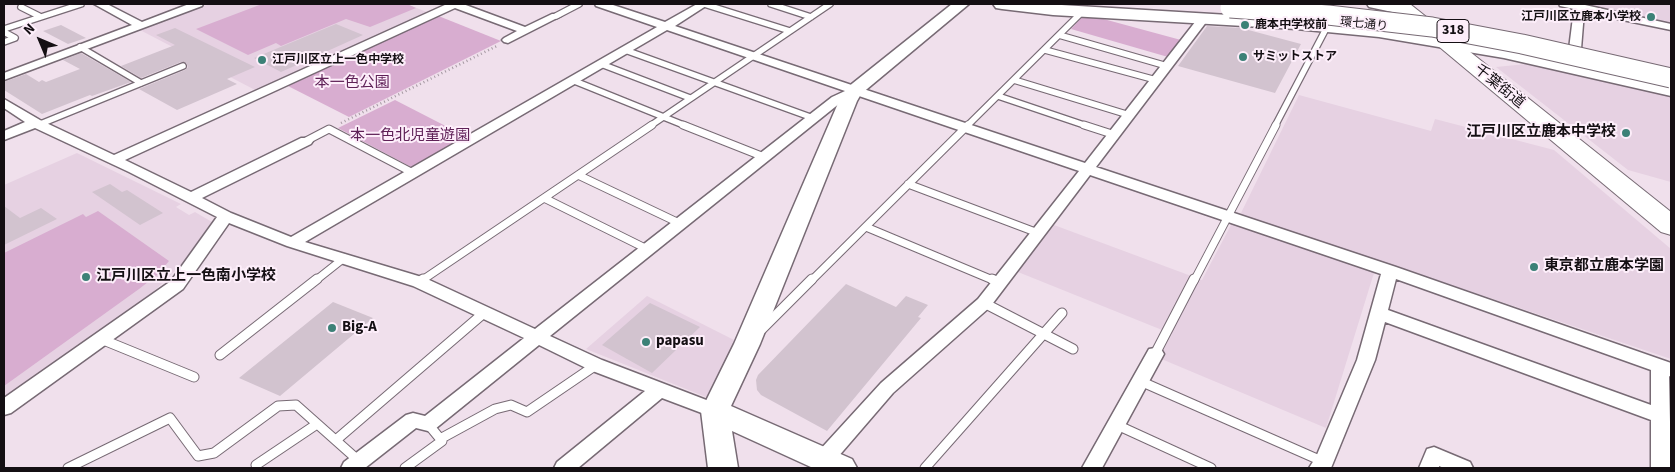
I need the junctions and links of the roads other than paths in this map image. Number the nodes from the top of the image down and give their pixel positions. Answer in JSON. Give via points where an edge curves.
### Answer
{"nodes":[{"id":1,"x":81,"y":4,"type":"edge"},
{"id":2,"x":99,"y":4,"type":"edge"},
{"id":3,"x":198,"y":4,"type":"edge"},
{"id":4,"x":455,"y":4,"type":"edge"},
{"id":5,"x":579,"y":4,"type":"edge"},
{"id":6,"x":600,"y":4,"type":"edge"},
{"id":7,"x":704,"y":4,"type":"edge"},
{"id":8,"x":770,"y":4,"type":"edge"},
{"id":9,"x":830,"y":4,"type":"edge"},
{"id":10,"x":961,"y":4,"type":"edge"},
{"id":11,"x":1002,"y":4,"type":"edge"},
{"id":12,"x":1051,"y":4,"type":"edge"},
{"id":13,"x":1157,"y":4,"type":"edge"},
{"id":14,"x":1255,"y":4,"type":"edge"},
{"id":15,"x":1564,"y":4,"type":"edge"},
{"id":16,"x":1580,"y":5,"type":"edge"},
{"id":17,"x":1368,"y":6,"type":"edge"},
{"id":18,"x":21,"y":7,"type":"dead end"},
{"id":19,"x":1338,"y":10,"type":"junction"},
{"id":20,"x":1406,"y":10,"type":"edge"},
{"id":21,"x":1232,"y":11,"type":"junction"},
{"id":22,"x":1079,"y":15,"type":"dead end"},
{"id":23,"x":40,"y":16,"type":"junction"},
{"id":24,"x":556,"y":16,"type":"joint"},
{"id":25,"x":811,"y":17,"type":"junction"},
{"id":26,"x":1203,"y":19,"type":"junction"},
{"id":27,"x":4,"y":21,"type":"edge"},
{"id":28,"x":140,"y":25,"type":"junction"},
{"id":29,"x":12,"y":26,"type":"junction"},
{"id":30,"x":666,"y":26,"type":"junction"},
{"id":31,"x":1327,"y":26,"type":"junction"},
{"id":32,"x":1671,"y":27,"type":"edge"},
{"id":33,"x":4,"y":30,"type":"edge"},
{"id":34,"x":526,"y":31,"type":"junction"},
{"id":35,"x":790,"y":31,"type":"junction"},
{"id":36,"x":1059,"y":35,"type":"junction"},
{"id":37,"x":508,"y":40,"type":"road end"},
{"id":38,"x":1443,"y":41,"type":"junction"},
{"id":39,"x":4,"y":42,"type":"edge"},
{"id":40,"x":80,"y":48,"type":"junction"},
{"id":41,"x":1576,"y":49,"type":"junction"},
{"id":42,"x":625,"y":50,"type":"junction"},
{"id":43,"x":1045,"y":50,"type":"junction"},
{"id":44,"x":752,"y":56,"type":"junction"},
{"id":45,"x":600,"y":64,"type":"junction"},
{"id":46,"x":182,"y":66,"type":"dead end"},
{"id":47,"x":1167,"y":66,"type":"junction"},
{"id":48,"x":1671,"y":71,"type":"edge"},
{"id":49,"x":4,"y":76,"type":"edge"},
{"id":50,"x":1671,"y":78,"type":"edge"},
{"id":51,"x":572,"y":80,"type":"junction"},
{"id":52,"x":1014,"y":80,"type":"junction"},
{"id":53,"x":1156,"y":80,"type":"junction"},
{"id":54,"x":714,"y":82,"type":"junction"},
{"id":55,"x":141,"y":83,"type":"junction"},
{"id":56,"x":1671,"y":84,"type":"edge"},
{"id":57,"x":1671,"y":90,"type":"edge"},
{"id":58,"x":854,"y":91,"type":"junction"},
{"id":59,"x":998,"y":96,"type":"junction"},
{"id":60,"x":690,"y":98,"type":"junction"},
{"id":61,"x":4,"y":103,"type":"edge"},
{"id":62,"x":1130,"y":115,"type":"junction"},
{"id":63,"x":663,"y":116,"type":"junction"},
{"id":64,"x":813,"y":118,"type":"junction"},
{"id":65,"x":37,"y":124,"type":"junction"},
{"id":66,"x":966,"y":128,"type":"junction"},
{"id":67,"x":1115,"y":135,"type":"junction"},
{"id":68,"x":4,"y":136,"type":"edge"},
{"id":69,"x":306,"y":141,"type":"joint"},
{"id":70,"x":764,"y":157,"type":"junction"},
{"id":71,"x":113,"y":160,"type":"junction"},
{"id":72,"x":1088,"y":170,"type":"junction"},
{"id":73,"x":413,"y":173,"type":"junction"},
{"id":74,"x":578,"y":175,"type":"junction"},
{"id":75,"x":908,"y":184,"type":"junction"},
{"id":76,"x":190,"y":198,"type":"junction"},
{"id":77,"x":544,"y":198,"type":"junction"},
{"id":78,"x":226,"y":216,"type":"junction"},
{"id":79,"x":1228,"y":217,"type":"junction"},
{"id":80,"x":679,"y":223,"type":"junction"},
{"id":81,"x":1671,"y":226,"type":"edge"},
{"id":82,"x":866,"y":227,"type":"junction"},
{"id":83,"x":1038,"y":233,"type":"junction"},
{"id":84,"x":292,"y":243,"type":"junction"},
{"id":85,"x":647,"y":249,"type":"junction"},
{"id":86,"x":344,"y":258,"type":"junction"},
{"id":87,"x":1390,"y":271,"type":"junction"},
{"id":88,"x":419,"y":282,"type":"junction"},
{"id":89,"x":1000,"y":283,"type":"junction"},
{"id":90,"x":984,"y":303,"type":"junction"},
{"id":91,"x":485,"y":312,"type":"junction"},
{"id":92,"x":1062,"y":313,"type":"dead end"},
{"id":93,"x":1378,"y":313,"type":"junction"},
{"id":94,"x":1044,"y":334,"type":"junction"},
{"id":95,"x":536,"y":337,"type":"junction"},
{"id":96,"x":101,"y":339,"type":"junction"},
{"id":97,"x":747,"y":344,"type":"junction"},
{"id":98,"x":1073,"y":349,"type":"dead end"},
{"id":99,"x":1155,"y":354,"type":"joint"},
{"id":100,"x":220,"y":355,"type":"dead end"},
{"id":101,"x":596,"y":365,"type":"junction"},
{"id":102,"x":1666,"y":368,"type":"edge"},
{"id":103,"x":194,"y":377,"type":"dead end"},
{"id":104,"x":1140,"y":382,"type":"junction"},
{"id":105,"x":661,"y":389,"type":"junction"},
{"id":106,"x":4,"y":408,"type":"edge"},
{"id":107,"x":715,"y":411,"type":"junction"},
{"id":108,"x":1660,"y":416,"type":"junction"},
{"id":109,"x":317,"y":424,"type":"junction"},
{"id":110,"x":428,"y":424,"type":"junction"},
{"id":111,"x":1117,"y":425,"type":"junction"},
{"id":112,"x":440,"y":439,"type":"junction"},
{"id":113,"x":336,"y":440,"type":"junction"},
{"id":114,"x":833,"y":464,"type":"edge"},
{"id":115,"x":256,"y":465,"type":"dead end"},
{"id":116,"x":355,"y":465,"type":"edge"},
{"id":117,"x":1321,"y":465,"type":"edge"},
{"id":118,"x":68,"y":468,"type":"edge"},
{"id":119,"x":405,"y":468,"type":"edge"},
{"id":120,"x":564,"y":468,"type":"edge"},
{"id":121,"x":723,"y":468,"type":"edge"},
{"id":122,"x":925,"y":468,"type":"edge"},
{"id":123,"x":1092,"y":468,"type":"edge"},
{"id":124,"x":1211,"y":468,"type":"edge"},
{"id":125,"x":1429,"y":468,"type":"edge"},
{"id":126,"x":1462,"y":468,"type":"edge"},
{"id":127,"x":1661,"y":468,"type":"edge"}],
"edges":[{"from":1,"to":23,"type":"lane"},
{"from":2,"to":28,"type":"street"},
{"from":3,"to":28,"type":"street"},
{"from":4,"to":34,"type":"street"},
{"from":4,"to":71,"type":"street"},
{"from":5,"to":24,"type":"lane"},
{"from":6,"to":30,"type":"street"},
{"from":7,"to":30,"type":"street"},
{"from":7,"to":35,"type":"lane"},
{"from":8,"to":25,"type":"lane"},
{"from":9,"to":25,"type":"lane"},
{"from":10,"to":58,"type":"street"},
{"from":11,"to":26,"type":"main road"},
{"from":12,"to":21,"type":"main road","name":"環七通り","number":"318"},
{"from":13,"to":21,"type":"main road","name":"環七通り","number":"318"},
{"from":14,"to":19,"type":"main road"},
{"from":15,"to":16,"type":"street"},
{"from":16,"to":32,"type":"street"},
{"from":16,"to":41,"type":"street"},
{"from":17,"to":19,"type":"main road"},
{"from":17,"to":20,"type":"main road"},
{"from":18,"to":23,"type":"lane"},
{"from":19,"to":31,"type":"lane"},
{"from":20,"to":38,"type":"highway","name":"千葉街道"},
{"from":20,"to":41,"type":"main road"},
{"from":21,"to":50,"type":"main road","name":"環七通り","number":"318","bridge":true,"via":[[1338,16],[1432,27]]},
{"from":21,"to":56,"type":"main road","name":"環七通り","number":"318","via":[[1430,33]]},
{"from":22,"to":36,"type":"lane"},
{"from":23,"to":29,"type":"lane"},
{"from":24,"to":34,"type":"street"},
{"from":25,"to":35,"type":"lane"},
{"from":26,"to":31,"type":"main road"},
{"from":26,"to":47,"type":"street"},
{"from":27,"to":29,"type":"lane"},
{"from":28,"to":40,"type":"street"},
{"from":29,"to":33,"type":"lane"},
{"from":30,"to":42,"type":"street"},
{"from":30,"to":44,"type":"street"},
{"from":31,"to":38,"type":"main road"},
{"from":31,"to":79,"type":"lane"},
{"from":33,"to":39,"type":"lane","via":[[15,38]]},
{"from":34,"to":37,"type":"street"},
{"from":35,"to":44,"type":"lane"},
{"from":36,"to":43,"type":"lane"},
{"from":36,"to":47,"type":"lane"},
{"from":38,"to":57,"type":"main road"},
{"from":38,"to":81,"type":"highway","name":"千葉街道"},
{"from":40,"to":49,"type":"street"},
{"from":40,"to":55,"type":"lane"},
{"from":41,"to":48,"type":"main road"},
{"from":42,"to":45,"type":"street"},
{"from":42,"to":54,"type":"lane"},
{"from":43,"to":52,"type":"lane"},
{"from":43,"to":53,"type":"lane"},
{"from":44,"to":54,"type":"lane"},
{"from":44,"to":58,"type":"street"},
{"from":45,"to":51,"type":"street"},
{"from":45,"to":60,"type":"lane"},
{"from":46,"to":55,"type":"lane"},
{"from":47,"to":53,"type":"street"},
{"from":51,"to":63,"type":"lane"},
{"from":51,"to":73,"type":"street"},
{"from":52,"to":59,"type":"lane"},
{"from":52,"to":62,"type":"lane"},
{"from":53,"to":62,"type":"street"},
{"from":54,"to":60,"type":"lane"},
{"from":54,"to":64,"type":"lane"},
{"from":55,"to":65,"type":"lane"},
{"from":58,"to":64,"type":"street"},
{"from":58,"to":66,"type":"street"},
{"from":58,"to":97,"type":"street"},
{"from":59,"to":66,"type":"lane"},
{"from":59,"to":67,"type":"lane"},
{"from":60,"to":63,"type":"lane"},
{"from":61,"to":65,"type":"street"},
{"from":62,"to":67,"type":"street"},
{"from":63,"to":70,"type":"lane"},
{"from":63,"to":74,"type":"lane"},
{"from":64,"to":70,"type":"street"},
{"from":65,"to":68,"type":"street"},
{"from":65,"to":71,"type":"street"},
{"from":66,"to":72,"type":"street"},
{"from":66,"to":75,"type":"lane"},
{"from":67,"to":72,"type":"street"},
{"from":69,"to":73,"type":"lane","via":[[329,129]]},
{"from":69,"to":76,"type":"street"},
{"from":70,"to":80,"type":"street"},
{"from":71,"to":76,"type":"street"},
{"from":72,"to":79,"type":"street"},
{"from":72,"to":83,"type":"street"},
{"from":73,"to":84,"type":"street"},
{"from":74,"to":77,"type":"lane"},
{"from":74,"to":80,"type":"lane"},
{"from":75,"to":82,"type":"lane"},
{"from":75,"to":83,"type":"lane"},
{"from":76,"to":78,"type":"street"},
{"from":77,"to":85,"type":"lane"},
{"from":77,"to":88,"type":"lane"},
{"from":78,"to":84,"type":"street"},
{"from":78,"to":96,"type":"street","via":[[177,285]]},
{"from":79,"to":87,"type":"street"},
{"from":79,"to":99,"type":"lane"},
{"from":80,"to":85,"type":"street"},
{"from":82,"to":89,"type":"lane"},
{"from":82,"to":97,"type":"lane"},
{"from":83,"to":89,"type":"street"},
{"from":84,"to":86,"type":"street"},
{"from":85,"to":95,"type":"street"},
{"from":86,"to":88,"type":"street"},
{"from":86,"to":100,"type":"lane"},
{"from":87,"to":93,"type":"street"},
{"from":87,"to":102,"type":"street"},
{"from":88,"to":91,"type":"street"},
{"from":89,"to":90,"type":"street"},
{"from":90,"to":94,"type":"lane"},
{"from":90,"to":114,"type":"street","via":[[887,388]]},
{"from":91,"to":95,"type":"street"},
{"from":91,"to":113,"type":"lane"},
{"from":92,"to":94,"type":"lane"},
{"from":93,"to":108,"type":"street"},
{"from":93,"to":117,"type":"street","via":[[1366,360]]},
{"from":94,"to":98,"type":"lane"},
{"from":94,"to":122,"type":"lane"},
{"from":95,"to":101,"type":"street"},
{"from":95,"to":110,"type":"street"},
{"from":96,"to":103,"type":"lane"},
{"from":96,"to":106,"type":"street"},
{"from":97,"to":107,"type":"street"},
{"from":99,"to":104,"type":"street"},
{"from":101,"to":105,"type":"street"},
{"from":101,"to":112,"type":"lane","via":[[526,412],[511,405],[495,409]]},
{"from":102,"to":108,"type":"street"},
{"from":104,"to":111,"type":"street"},
{"from":104,"to":117,"type":"lane"},
{"from":105,"to":107,"type":"street"},
{"from":105,"to":120,"type":"street"},
{"from":107,"to":114,"type":"street"},
{"from":107,"to":121,"type":"street"},
{"from":108,"to":127,"type":"street"},
{"from":109,"to":113,"type":"lane"},
{"from":109,"to":115,"type":"lane"},
{"from":109,"to":118,"type":"lane","via":[[296,405],[278,406],[214,453],[198,456],[170,418]]},
{"from":110,"to":112,"type":"lane"},
{"from":110,"to":116,"type":"street","via":[[413,420]]},
{"from":111,"to":123,"type":"street"},
{"from":111,"to":124,"type":"lane"},
{"from":112,"to":119,"type":"lane","via":[[442,441]]},
{"from":113,"to":116,"type":"lane"},
{"from":125,"to":126,"type":"street","via":[[1434,455]]}]}
